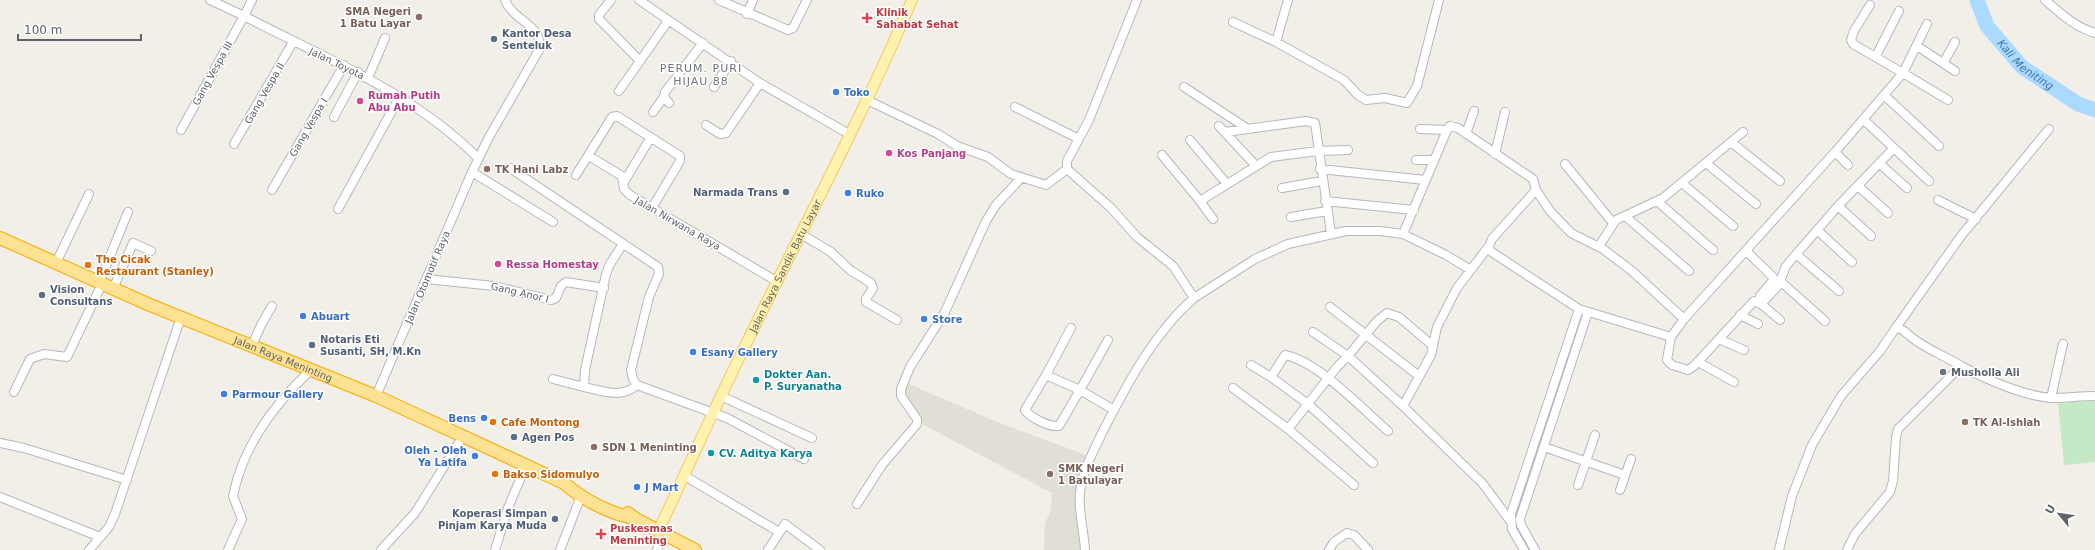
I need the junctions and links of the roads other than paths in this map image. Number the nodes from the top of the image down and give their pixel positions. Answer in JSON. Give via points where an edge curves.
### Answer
{"nodes":[{"id":1,"x":210,"y":0,"type":"edge"},
{"id":2,"x":252,"y":0,"type":"edge"},
{"id":3,"x":505,"y":0,"type":"edge"},
{"id":4,"x":611,"y":0,"type":"edge"},
{"id":5,"x":639,"y":0,"type":"edge"},
{"id":6,"x":719,"y":0,"type":"edge"},
{"id":7,"x":753,"y":0,"type":"edge"},
{"id":8,"x":807,"y":0,"type":"edge"},
{"id":9,"x":912,"y":0,"type":"edge"},
{"id":10,"x":1138,"y":0,"type":"edge"},
{"id":11,"x":1288,"y":0,"type":"edge"},
{"id":12,"x":1440,"y":0,"type":"edge"},
{"id":13,"x":2046,"y":1,"type":"edge"},
{"id":14,"x":1870,"y":5,"type":"dead end"},
{"id":15,"x":1899,"y":11,"type":"dead end"},
{"id":16,"x":747,"y":14,"type":"junction"},
{"id":17,"x":244,"y":16,"type":"junction"},
{"id":18,"x":668,"y":21,"type":"junction"},
{"id":19,"x":1233,"y":22,"type":"dead end"},
{"id":20,"x":1927,"y":24,"type":"dead end"},
{"id":21,"x":2095,"y":32,"type":"edge"},
{"id":22,"x":385,"y":38,"type":"dead end"},
{"id":23,"x":293,"y":42,"type":"junction"},
{"id":24,"x":1276,"y":42,"type":"junction"},
{"id":25,"x":1955,"y":42,"type":"dead end"},
{"id":26,"x":703,"y":43,"type":"junction"},
{"id":27,"x":1917,"y":46,"type":"junction"},
{"id":28,"x":1876,"y":56,"type":"junction"},
{"id":29,"x":640,"y":61,"type":"junction"},
{"id":30,"x":731,"y":62,"type":"junction"},
{"id":31,"x":1944,"y":62,"type":"junction"},
{"id":32,"x":344,"y":65,"type":"junction"},
{"id":33,"x":1955,"y":71,"type":"dead end"},
{"id":34,"x":358,"y":72,"type":"junction"},
{"id":35,"x":1903,"y":73,"type":"junction"},
{"id":36,"x":368,"y":78,"type":"junction"},
{"id":37,"x":760,"y":82,"type":"junction"},
{"id":38,"x":714,"y":87,"type":"dead end"},
{"id":39,"x":1184,"y":87,"type":"dead end"},
{"id":40,"x":619,"y":91,"type":"dead end"},
{"id":41,"x":1884,"y":95,"type":"junction"},
{"id":42,"x":400,"y":98,"type":"junction"},
{"id":43,"x":867,"y":100,"type":"junction"},
{"id":44,"x":1948,"y":100,"type":"dead end"},
{"id":45,"x":1015,"y":107,"type":"dead end"},
{"id":46,"x":1474,"y":111,"type":"dead end"},
{"id":47,"x":653,"y":112,"type":"dead end"},
{"id":48,"x":1505,"y":112,"type":"dead end"},
{"id":49,"x":334,"y":117,"type":"dead end"},
{"id":50,"x":1864,"y":119,"type":"junction"},
{"id":51,"x":706,"y":125,"type":"dead end"},
{"id":52,"x":1248,"y":129,"type":"junction"},
{"id":53,"x":1420,"y":129,"type":"dead end"},
{"id":54,"x":2049,"y":129,"type":"dead end"},
{"id":55,"x":181,"y":130,"type":"dead end"},
{"id":56,"x":1447,"y":130,"type":"junction"},
{"id":57,"x":1743,"y":132,"type":"dead end"},
{"id":58,"x":849,"y":134,"type":"junction"},
{"id":59,"x":1466,"y":134,"type":"junction"},
{"id":60,"x":651,"y":137,"type":"junction"},
{"id":61,"x":1079,"y":139,"type":"junction"},
{"id":62,"x":1190,"y":140,"type":"dead end"},
{"id":63,"x":1731,"y":142,"type":"junction"},
{"id":64,"x":234,"y":144,"type":"dead end"},
{"id":65,"x":1939,"y":146,"type":"dead end"},
{"id":66,"x":1894,"y":148,"type":"junction"},
{"id":67,"x":1348,"y":150,"type":"dead end"},
{"id":68,"x":1318,"y":151,"type":"junction"},
{"id":69,"x":1835,"y":152,"type":"junction"},
{"id":70,"x":1495,"y":154,"type":"junction"},
{"id":71,"x":1162,"y":155,"type":"dead end"},
{"id":72,"x":589,"y":156,"type":"junction"},
{"id":73,"x":478,"y":158,"type":"junction"},
{"id":74,"x":1416,"y":160,"type":"dead end"},
{"id":75,"x":1434,"y":160,"type":"junction"},
{"id":76,"x":1706,"y":163,"type":"junction"},
{"id":77,"x":1879,"y":163,"type":"junction"},
{"id":78,"x":1565,"y":164,"type":"dead end"},
{"id":79,"x":1848,"y":165,"type":"dead end"},
{"id":80,"x":1256,"y":166,"type":"junction"},
{"id":81,"x":510,"y":168,"type":"dead end"},
{"id":82,"x":1067,"y":169,"type":"junction"},
{"id":83,"x":1320,"y":169,"type":"junction"},
{"id":84,"x":472,"y":172,"type":"junction"},
{"id":85,"x":576,"y":175,"type":"dead end"},
{"id":86,"x":1020,"y":178,"type":"junction"},
{"id":87,"x":1425,"y":180,"type":"junction"},
{"id":88,"x":1929,"y":181,"type":"dead end"},
{"id":89,"x":624,"y":182,"type":"junction"},
{"id":90,"x":1322,"y":182,"type":"junction"},
{"id":91,"x":1780,"y":182,"type":"dead end"},
{"id":92,"x":1682,"y":183,"type":"junction"},
{"id":93,"x":1227,"y":184,"type":"junction"},
{"id":94,"x":1858,"y":186,"type":"junction"},
{"id":95,"x":1282,"y":188,"type":"dead end"},
{"id":96,"x":1907,"y":188,"type":"dead end"},
{"id":97,"x":272,"y":190,"type":"dead end"},
{"id":98,"x":1536,"y":190,"type":"junction"},
{"id":99,"x":89,"y":194,"type":"dead end"},
{"id":100,"x":1938,"y":200,"type":"dead end"},
{"id":101,"x":1200,"y":201,"type":"junction"},
{"id":102,"x":1325,"y":201,"type":"junction"},
{"id":103,"x":1657,"y":201,"type":"junction"},
{"id":104,"x":1756,"y":204,"type":"dead end"},
{"id":105,"x":1838,"y":206,"type":"junction"},
{"id":106,"x":652,"y":208,"type":"junction"},
{"id":107,"x":338,"y":209,"type":"dead end"},
{"id":108,"x":1414,"y":210,"type":"junction"},
{"id":109,"x":1327,"y":211,"type":"junction"},
{"id":110,"x":128,"y":212,"type":"dead end"},
{"id":111,"x":1888,"y":213,"type":"dead end"},
{"id":112,"x":1625,"y":216,"type":"junction"},
{"id":113,"x":1291,"y":218,"type":"dead end"},
{"id":114,"x":1213,"y":219,"type":"dead end"},
{"id":115,"x":1976,"y":219,"type":"junction"},
{"id":116,"x":553,"y":222,"type":"dead end"},
{"id":117,"x":1613,"y":223,"type":"junction"},
{"id":118,"x":1734,"y":226,"type":"dead end"},
{"id":119,"x":1817,"y":230,"type":"junction"},
{"id":120,"x":801,"y":234,"type":"junction"},
{"id":121,"x":1331,"y":234,"type":"junction"},
{"id":122,"x":1403,"y":234,"type":"junction"},
{"id":123,"x":1870,"y":236,"type":"dead end"},
{"id":124,"x":0,"y":238,"type":"edge"},
{"id":125,"x":623,"y":244,"type":"junction"},
{"id":126,"x":1489,"y":246,"type":"junction"},
{"id":127,"x":1599,"y":246,"type":"junction"},
{"id":128,"x":1713,"y":250,"type":"dead end"},
{"id":129,"x":151,"y":251,"type":"dead end"},
{"id":130,"x":1746,"y":251,"type":"junction"},
{"id":131,"x":1796,"y":254,"type":"junction"},
{"id":132,"x":1852,"y":262,"type":"dead end"},
{"id":133,"x":56,"y":263,"type":"junction"},
{"id":134,"x":1471,"y":270,"type":"junction"},
{"id":135,"x":1689,"y":271,"type":"dead end"},
{"id":136,"x":426,"y":279,"type":"junction"},
{"id":137,"x":1780,"y":281,"type":"junction"},
{"id":138,"x":778,"y":282,"type":"junction"},
{"id":139,"x":105,"y":285,"type":"junction"},
{"id":140,"x":604,"y":288,"type":"junction"},
{"id":141,"x":1839,"y":292,"type":"dead end"},
{"id":142,"x":1760,"y":296,"type":"dead end"},
{"id":143,"x":1194,"y":298,"type":"junction"},
{"id":144,"x":1762,"y":304,"type":"junction"},
{"id":145,"x":272,"y":306,"type":"dead end"},
{"id":146,"x":1330,"y":306,"type":"dead end"},
{"id":147,"x":1579,"y":309,"type":"junction"},
{"id":148,"x":1588,"y":312,"type":"junction"},
{"id":149,"x":1740,"y":315,"type":"junction"},
{"id":150,"x":181,"y":317,"type":"junction"},
{"id":151,"x":1684,"y":319,"type":"junction"},
{"id":152,"x":897,"y":320,"type":"dead end"},
{"id":153,"x":1780,"y":320,"type":"dead end"},
{"id":154,"x":1825,"y":321,"type":"dead end"},
{"id":155,"x":1758,"y":324,"type":"dead end"},
{"id":156,"x":1071,"y":328,"type":"dead end"},
{"id":157,"x":1895,"y":329,"type":"junction"},
{"id":158,"x":1313,"y":332,"type":"dead end"},
{"id":159,"x":1366,"y":334,"type":"junction"},
{"id":160,"x":1671,"y":337,"type":"junction"},
{"id":161,"x":1719,"y":339,"type":"junction"},
{"id":162,"x":1108,"y":340,"type":"dead end"},
{"id":163,"x":2063,"y":344,"type":"dead end"},
{"id":164,"x":252,"y":346,"type":"junction"},
{"id":165,"x":1433,"y":346,"type":"junction"},
{"id":166,"x":1744,"y":350,"type":"dead end"},
{"id":167,"x":1348,"y":356,"type":"junction"},
{"id":168,"x":1698,"y":362,"type":"junction"},
{"id":169,"x":1251,"y":365,"type":"dead end"},
{"id":170,"x":1961,"y":366,"type":"junction"},
{"id":171,"x":312,"y":369,"type":"junction"},
{"id":172,"x":1046,"y":375,"type":"junction"},
{"id":173,"x":1419,"y":376,"type":"junction"},
{"id":174,"x":1271,"y":377,"type":"junction"},
{"id":175,"x":1328,"y":378,"type":"junction"},
{"id":176,"x":553,"y":379,"type":"dead end"},
{"id":177,"x":1557,"y":380,"type":"junction"},
{"id":178,"x":1565,"y":382,"type":"junction"},
{"id":179,"x":1734,"y":382,"type":"dead end"},
{"id":180,"x":584,"y":386,"type":"junction"},
{"id":181,"x":637,"y":386,"type":"junction"},
{"id":182,"x":1233,"y":388,"type":"dead end"},
{"id":183,"x":1080,"y":390,"type":"junction"},
{"id":184,"x":14,"y":392,"type":"dead end"},
{"id":185,"x":376,"y":396,"type":"junction"},
{"id":186,"x":722,"y":396,"type":"junction"},
{"id":187,"x":2095,"y":396,"type":"edge"},
{"id":188,"x":2051,"y":398,"type":"junction"},
{"id":189,"x":1308,"y":404,"type":"junction"},
{"id":190,"x":1403,"y":406,"type":"junction"},
{"id":191,"x":1114,"y":410,"type":"junction"},
{"id":192,"x":713,"y":413,"type":"junction"},
{"id":193,"x":1288,"y":429,"type":"junction"},
{"id":194,"x":1388,"y":431,"type":"dead end"},
{"id":195,"x":463,"y":436,"type":"junction"},
{"id":196,"x":1595,"y":436,"type":"dead end"},
{"id":197,"x":812,"y":438,"type":"dead end"},
{"id":198,"x":0,"y":444,"type":"edge"},
{"id":199,"x":1544,"y":447,"type":"junction"},
{"id":200,"x":1631,"y":458,"type":"dead end"},
{"id":201,"x":804,"y":459,"type":"dead end"},
{"id":202,"x":1586,"y":460,"type":"junction"},
{"id":203,"x":1373,"y":464,"type":"dead end"},
{"id":204,"x":526,"y":466,"type":"junction"},
{"id":205,"x":1523,"y":474,"type":"junction"},
{"id":206,"x":1625,"y":475,"type":"junction"},
{"id":207,"x":685,"y":476,"type":"junction"},
{"id":208,"x":1534,"y":478,"type":"junction"},
{"id":209,"x":127,"y":480,"type":"junction"},
{"id":210,"x":564,"y":483,"type":"junction"},
{"id":211,"x":1578,"y":485,"type":"dead end"},
{"id":212,"x":1354,"y":486,"type":"dead end"},
{"id":213,"x":1620,"y":490,"type":"dead end"},
{"id":214,"x":581,"y":496,"type":"junction"},
{"id":215,"x":0,"y":497,"type":"edge"},
{"id":216,"x":857,"y":504,"type":"dead end"},
{"id":217,"x":634,"y":518,"type":"junction"},
{"id":218,"x":1511,"y":522,"type":"junction"},
{"id":219,"x":661,"y":532,"type":"junction"},
{"id":220,"x":779,"y":532,"type":"junction"},
{"id":221,"x":100,"y":537,"type":"junction"},
{"id":222,"x":89,"y":550,"type":"edge"},
{"id":223,"x":228,"y":550,"type":"edge"},
{"id":224,"x":381,"y":550,"type":"edge"},
{"id":225,"x":495,"y":550,"type":"edge"},
{"id":226,"x":560,"y":550,"type":"edge"},
{"id":227,"x":657,"y":550,"type":"edge"},
{"id":228,"x":695,"y":550,"type":"edge"},
{"id":229,"x":768,"y":550,"type":"edge"},
{"id":230,"x":820,"y":550,"type":"edge"},
{"id":231,"x":1085,"y":550,"type":"edge"},
{"id":232,"x":1328,"y":550,"type":"edge"},
{"id":233,"x":1368,"y":550,"type":"edge"},
{"id":234,"x":1524,"y":550,"type":"edge"},
{"id":235,"x":1535,"y":550,"type":"edge"},
{"id":236,"x":1779,"y":550,"type":"edge"},
{"id":237,"x":1846,"y":550,"type":"edge"}],
"edges":[{"from":1,"to":17,"type":"street","name":"Jalan Toyota"},
{"from":2,"to":17,"type":"street"},
{"from":3,"to":73,"type":"street","name":"Jalan Otomotif Raya","via":[[514,15],[534,29],[541,43],[538,53]]},
{"from":4,"to":29,"type":"street","via":[[599,15],[599,20]]},
{"from":5,"to":18,"type":"street"},
{"from":6,"to":16,"type":"street"},
{"from":7,"to":16,"type":"street"},
{"from":8,"to":16,"type":"street","via":[[791,30]]},
{"from":9,"to":43,"type":"main road","name":"Jalan Raya Sandik Batu Layar"},
{"from":10,"to":61,"type":"street"},
{"from":11,"to":24,"type":"street"},
{"from":12,"to":24,"type":"street","via":[[1417,86],[1407,103],[1385,98],[1366,100],[1344,80]]},
{"from":13,"to":21,"type":"street","via":[[2061,15]]},
{"from":14,"to":28,"type":"street","via":[[1851,40],[1853,44]]},
{"from":15,"to":28,"type":"street"},
{"from":17,"to":23,"type":"street","name":"Jalan Toyota"},
{"from":17,"to":55,"type":"street","name":"Gang Vespa III"},
{"from":18,"to":26,"type":"street"},
{"from":18,"to":29,"type":"street"},
{"from":19,"to":24,"type":"street"},
{"from":20,"to":27,"type":"street"},
{"from":22,"to":36,"type":"street"},
{"from":23,"to":32,"type":"street","name":"Jalan Toyota"},
{"from":23,"to":64,"type":"street","name":"Gang Vespa II"},
{"from":25,"to":31,"type":"street"},
{"from":26,"to":30,"type":"street"},
{"from":26,"to":47,"type":"street","via":[[668,88],[666,100]]},
{"from":27,"to":31,"type":"street"},
{"from":27,"to":35,"type":"street"},
{"from":28,"to":35,"type":"street"},
{"from":29,"to":40,"type":"street"},
{"from":30,"to":37,"type":"street"},
{"from":30,"to":38,"type":"street"},
{"from":31,"to":33,"type":"street"},
{"from":32,"to":34,"type":"street","name":"Jalan Toyota"},
{"from":32,"to":97,"type":"street","name":"Gang Vespa I"},
{"from":34,"to":36,"type":"street","name":"Jalan Toyota"},
{"from":34,"to":49,"type":"street"},
{"from":35,"to":41,"type":"street"},
{"from":35,"to":44,"type":"street"},
{"from":36,"to":42,"type":"street","name":"Jalan Toyota"},
{"from":37,"to":51,"type":"street","via":[[726,133],[716,132]]},
{"from":37,"to":58,"type":"street"},
{"from":39,"to":52,"type":"street"},
{"from":41,"to":50,"type":"street"},
{"from":41,"to":65,"type":"street"},
{"from":42,"to":73,"type":"street","name":"Jalan Toyota","via":[[446,127]]},
{"from":42,"to":107,"type":"street"},
{"from":43,"to":58,"type":"main road","name":"Jalan Raya Sandik Batu Layar"},
{"from":43,"to":86,"type":"street","via":[[938,134],[957,146],[988,157]]},
{"from":45,"to":61,"type":"street"},
{"from":46,"to":59,"type":"street"},
{"from":48,"to":70,"type":"street"},
{"from":50,"to":66,"type":"street"},
{"from":50,"to":69,"type":"street"},
{"from":52,"to":68,"type":"street","via":[[1312,120],[1315,123]]},
{"from":52,"to":80,"type":"street","via":[[1222,129]]},
{"from":53,"to":56,"type":"street"},
{"from":54,"to":115,"type":"street"},
{"from":56,"to":59,"type":"street","via":[[1453,126]]},
{"from":56,"to":75,"type":"street"},
{"from":57,"to":63,"type":"street"},
{"from":58,"to":120,"type":"main road","name":"Jalan Raya Sandik Batu Layar"},
{"from":59,"to":70,"type":"street"},
{"from":60,"to":72,"type":"street","via":[[614,116]]},
{"from":60,"to":89,"type":"street"},
{"from":60,"to":106,"type":"street","via":[[680,156],[680,161]]},
{"from":61,"to":82,"type":"street","via":[[1067,161]]},
{"from":62,"to":93,"type":"street"},
{"from":63,"to":76,"type":"street"},
{"from":63,"to":91,"type":"street"},
{"from":66,"to":77,"type":"street"},
{"from":66,"to":88,"type":"street"},
{"from":67,"to":68,"type":"street"},
{"from":68,"to":80,"type":"street","via":[[1271,157]]},
{"from":68,"to":83,"type":"street"},
{"from":69,"to":79,"type":"street"},
{"from":69,"to":130,"type":"street"},
{"from":70,"to":98,"type":"street","via":[[1533,179]]},
{"from":71,"to":101,"type":"street"},
{"from":72,"to":85,"type":"street"},
{"from":72,"to":89,"type":"street","name":"Jalan Nirwana Raya","via":[[622,176]]},
{"from":73,"to":84,"type":"street","name":"Jalan Otomotif Raya"},
{"from":74,"to":75,"type":"street"},
{"from":75,"to":87,"type":"street"},
{"from":76,"to":92,"type":"street"},
{"from":76,"to":104,"type":"street"},
{"from":77,"to":94,"type":"street"},
{"from":77,"to":96,"type":"street"},
{"from":78,"to":117,"type":"street"},
{"from":80,"to":93,"type":"street"},
{"from":81,"to":125,"type":"street"},
{"from":82,"to":86,"type":"street","via":[[1046,185]]},
{"from":82,"to":143,"type":"street","via":[[1111,208],[1137,237],[1173,266]]},
{"from":83,"to":87,"type":"street"},
{"from":83,"to":90,"type":"street"},
{"from":84,"to":116,"type":"street"},
{"from":84,"to":136,"type":"street","name":"Jalan Otomotif Raya"},
{"from":86,"to":216,"type":"street","via":[[996,205],[986,221],[945,312],[907,373],[901,396],[918,419],[917,424],[886,460]]},
{"from":87,"to":108,"type":"street"},
{"from":89,"to":106,"type":"street","name":"Jalan Nirwana Raya","via":[[624,189],[628,194]]},
{"from":90,"to":95,"type":"street"},
{"from":90,"to":102,"type":"street"},
{"from":92,"to":103,"type":"street"},
{"from":92,"to":118,"type":"street"},
{"from":93,"to":101,"type":"street"},
{"from":94,"to":105,"type":"street"},
{"from":94,"to":111,"type":"street"},
{"from":98,"to":126,"type":"street","via":[[1492,239]]},
{"from":98,"to":127,"type":"street","via":[[1550,211],[1571,232]]},
{"from":99,"to":133,"type":"street"},
{"from":100,"to":115,"type":"street"},
{"from":101,"to":114,"type":"street"},
{"from":102,"to":108,"type":"street"},
{"from":102,"to":109,"type":"street"},
{"from":103,"to":112,"type":"street"},
{"from":103,"to":128,"type":"street"},
{"from":105,"to":119,"type":"street"},
{"from":105,"to":123,"type":"street"},
{"from":106,"to":138,"type":"street","name":"Jalan Nirwana Raya"},
{"from":108,"to":122,"type":"street"},
{"from":109,"to":113,"type":"street"},
{"from":109,"to":121,"type":"street"},
{"from":110,"to":139,"type":"street"},
{"from":112,"to":117,"type":"street"},
{"from":112,"to":135,"type":"street"},
{"from":115,"to":157,"type":"street","via":[[1951,248]]},
{"from":117,"to":127,"type":"street"},
{"from":119,"to":131,"type":"street"},
{"from":119,"to":132,"type":"street"},
{"from":120,"to":138,"type":"main road","name":"Jalan Raya Sandik Batu Layar"},
{"from":120,"to":152,"type":"street","via":[[831,252],[850,270],[871,283],[873,288],[866,302]]},
{"from":121,"to":122,"type":"street","via":[[1360,230]]},
{"from":121,"to":143,"type":"street","via":[[1288,244],[1262,256]]},
{"from":122,"to":134,"type":"street","via":[[1446,254]]},
{"from":124,"to":133,"type":"highway","name":"Jalan Raya Meninting"},
{"from":125,"to":140,"type":"street","via":[[610,264]]},
{"from":125,"to":181,"type":"street","via":[[655,263],[659,270],[649,297],[632,370]]},
{"from":126,"to":134,"type":"street"},
{"from":126,"to":147,"type":"street","via":[[1490,251]]},
{"from":127,"to":151,"type":"street","via":[[1632,271]]},
{"from":129,"to":139,"type":"street","via":[[133,243]]},
{"from":130,"to":142,"type":"street","via":[[1774,278]]},
{"from":130,"to":151,"type":"street"},
{"from":131,"to":137,"type":"street","via":[[1783,269]]},
{"from":131,"to":141,"type":"street"},
{"from":133,"to":139,"type":"highway","name":"Jalan Raya Meninting"},
{"from":134,"to":165,"type":"street","via":[[1457,288],[1438,327]]},
{"from":136,"to":140,"type":"street","name":"Gang Anor I","via":[[489,285],[552,300],[566,282]]},
{"from":136,"to":185,"type":"street","name":"Jalan Otomotif Raya"},
{"from":137,"to":144,"type":"street"},
{"from":137,"to":154,"type":"street"},
{"from":138,"to":186,"type":"main road","name":"Jalan Raya Sandik Batu Layar"},
{"from":139,"to":150,"type":"highway","name":"Jalan Raya Meninting"},
{"from":139,"to":184,"type":"street","via":[[67,357],[44,354],[30,359]]},
{"from":140,"to":180,"type":"street","via":[[585,370]]},
{"from":143,"to":191,"type":"street","via":[[1173,319],[1153,346]]},
{"from":144,"to":149,"type":"street","via":[[1754,302]]},
{"from":144,"to":153,"type":"street"},
{"from":145,"to":164,"type":"street"},
{"from":146,"to":159,"type":"street"},
{"from":147,"to":148,"type":"street"},
{"from":147,"to":177,"type":"street"},
{"from":148,"to":160,"type":"street"},
{"from":148,"to":178,"type":"street"},
{"from":149,"to":155,"type":"street"},
{"from":149,"to":161,"type":"street"},
{"from":150,"to":164,"type":"highway","name":"Jalan Raya Meninting"},
{"from":150,"to":209,"type":"street"},
{"from":151,"to":160,"type":"street"},
{"from":156,"to":172,"type":"street"},
{"from":157,"to":170,"type":"street","via":[[1902,329],[1920,344]]},
{"from":157,"to":236,"type":"street","via":[[1880,351],[1841,396],[1812,445],[1792,496]]},
{"from":158,"to":167,"type":"street"},
{"from":159,"to":165,"type":"street","via":[[1387,313],[1399,317]]},
{"from":159,"to":167,"type":"street"},
{"from":159,"to":173,"type":"street"},
{"from":160,"to":168,"type":"street","via":[[1666,357],[1670,363],[1688,370]]},
{"from":161,"to":166,"type":"street"},
{"from":161,"to":168,"type":"street"},
{"from":162,"to":183,"type":"street"},
{"from":163,"to":188,"type":"street"},
{"from":164,"to":171,"type":"highway","name":"Jalan Raya Meninting"},
{"from":165,"to":173,"type":"street"},
{"from":167,"to":175,"type":"street"},
{"from":167,"to":190,"type":"street"},
{"from":168,"to":179,"type":"street"},
{"from":169,"to":174,"type":"street"},
{"from":170,"to":188,"type":"street","via":[[1985,378]]},
{"from":170,"to":237,"type":"street","via":[[1898,429],[1894,481],[1890,492],[1855,534]]},
{"from":171,"to":185,"type":"highway","name":"Jalan Raya Meninting"},
{"from":171,"to":223,"type":"street","via":[[277,404],[249,448],[233,496],[242,519]]},
{"from":172,"to":183,"type":"street"},
{"from":172,"to":183,"type":"street","via":[[1025,410],[1053,426],[1059,426]]},
{"from":173,"to":190,"type":"street"},
{"from":174,"to":175,"type":"street","via":[[1285,355],[1296,357]]},
{"from":174,"to":189,"type":"street"},
{"from":175,"to":189,"type":"street"},
{"from":175,"to":194,"type":"street"},
{"from":176,"to":180,"type":"street"},
{"from":177,"to":178,"type":"street"},
{"from":177,"to":205,"type":"street"},
{"from":178,"to":199,"type":"street"},
{"from":180,"to":181,"type":"street","via":[[616,394],[629,392]]},
{"from":181,"to":192,"type":"street"},
{"from":182,"to":193,"type":"street"},
{"from":183,"to":191,"type":"street"},
{"from":185,"to":195,"type":"highway","name":"Jalan Raya Meninting"},
{"from":186,"to":192,"type":"main road","name":"Jalan Raya Sandik Batu Layar"},
{"from":186,"to":197,"type":"street"},
{"from":187,"to":188,"type":"street"},
{"from":189,"to":193,"type":"street"},
{"from":189,"to":203,"type":"street"},
{"from":190,"to":218,"type":"street","via":[[1483,484]]},
{"from":191,"to":231,"type":"street","via":[[1087,466],[1081,487],[1080,505]]},
{"from":192,"to":201,"type":"street","via":[[728,418]]},
{"from":192,"to":207,"type":"main road","name":"Jalan Raya Sandik Batu Layar"},
{"from":193,"to":212,"type":"street"},
{"from":195,"to":204,"type":"highway","name":"Jalan Raya Meninting"},
{"from":195,"to":224,"type":"street","via":[[415,513]]},
{"from":196,"to":202,"type":"street"},
{"from":198,"to":209,"type":"street","via":[[24,448]]},
{"from":199,"to":202,"type":"street"},
{"from":199,"to":208,"type":"street"},
{"from":200,"to":206,"type":"street"},
{"from":202,"to":206,"type":"street"},
{"from":202,"to":211,"type":"street"},
{"from":204,"to":210,"type":"highway","name":"Jalan Raya Meninting"},
{"from":204,"to":225,"type":"street","via":[[508,508]]},
{"from":205,"to":208,"type":"street"},
{"from":205,"to":218,"type":"street"},
{"from":206,"to":213,"type":"street"},
{"from":207,"to":219,"type":"main road","name":"Jalan Raya Sandik Batu Layar"},
{"from":207,"to":220,"type":"street"},
{"from":208,"to":235,"type":"street","via":[[1520,519]]},
{"from":209,"to":221,"type":"street","via":[[109,527]]},
{"from":210,"to":214,"type":"highway","name":"Jalan Raya Meninting"},
{"from":210,"to":217,"type":"highway","name":"Jalan Raya Meninting","via":[[581,487],[625,509]]},
{"from":214,"to":217,"type":"highway","name":"Jalan Raya Meninting","via":[[622,516]]},
{"from":214,"to":226,"type":"street"},
{"from":215,"to":221,"type":"street"},
{"from":217,"to":219,"type":"highway","name":"Jalan Raya Meninting"},
{"from":218,"to":234,"type":"street","via":[[1512,529]]},
{"from":219,"to":227,"type":"street"},
{"from":219,"to":228,"type":"highway","name":"Jalan Raya Meninting"},
{"from":220,"to":229,"type":"street"},
{"from":220,"to":230,"type":"street","via":[[785,524]]},
{"from":221,"to":222,"type":"street"},
{"from":232,"to":233,"type":"street","via":[[1347,533],[1354,535]]}]}
